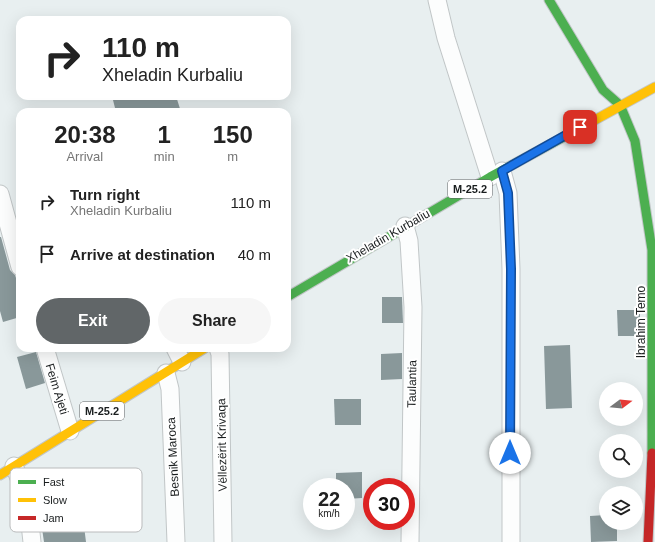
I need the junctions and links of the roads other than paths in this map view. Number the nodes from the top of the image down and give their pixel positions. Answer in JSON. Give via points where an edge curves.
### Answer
{"nodes":[{"id":1,"x":436,"y":0,"type":"edge"},
{"id":2,"x":549,"y":0,"type":"edge"},
{"id":3,"x":655,"y":86,"type":"edge"},
{"id":4,"x":620,"y":106,"type":"junction"},
{"id":5,"x":496,"y":174,"type":"junction"},
{"id":6,"x":0,"y":194,"type":"edge"},
{"id":7,"x":405,"y":226,"type":"junction"},
{"id":8,"x":16,"y":252,"type":"edge"},
{"id":9,"x":291,"y":295,"type":"edge"},
{"id":10,"x":46,"y":352,"type":"edge"},
{"id":11,"x":190,"y":352,"type":"edge"},
{"id":12,"x":219,"y":352,"type":"edge"},
{"id":13,"x":179,"y":355,"type":"edge"},
{"id":14,"x":166,"y":373,"type":"junction"},
{"id":15,"x":70,"y":431,"type":"junction"},
{"id":16,"x":14,"y":466,"type":"joint"},
{"id":17,"x":11,"y":468,"type":"edge"},
{"id":18,"x":10,"y":469,"type":"edge"},
{"id":19,"x":0,"y":475,"type":"edge"},
{"id":20,"x":31,"y":532,"type":"edge"},
{"id":21,"x":32,"y":542,"type":"edge"},
{"id":22,"x":176,"y":542,"type":"edge"},
{"id":23,"x":223,"y":542,"type":"edge"},
{"id":24,"x":410,"y":542,"type":"edge"},
{"id":25,"x":511,"y":542,"type":"edge"},
{"id":26,"x":648,"y":542,"type":"edge"}],
"edges":[{"from":1,"to":5,"type":"street","via":[[446,38]]},
{"from":2,"to":4,"type":"main road","via":[[603,90]]},
{"from":3,"to":4,"type":"main road","name":"Xheladin Kurbaliu","number":"M-25.2"},
{"from":4,"to":5,"type":"main road","name":"Xheladin Kurbaliu","number":"M-25.2"},
{"from":4,"to":26,"type":"main road","name":"Ibrahim Temo","via":[[635,141],[652,250],[653,416]]},
{"from":5,"to":7,"type":"main road","name":"Xheladin Kurbaliu","number":"M-25.2"},
{"from":5,"to":25,"type":"street","via":[[508,193],[511,269]]},
{"from":6,"to":8,"type":"street"},
{"from":7,"to":9,"type":"main road","name":"Xheladin Kurbaliu","number":"M-25.2"},
{"from":7,"to":24,"type":"street","name":"Taulantia","via":[[409,241],[413,307]]},
{"from":10,"to":15,"type":"street","name":"Feim Ajeti"},
{"from":11,"to":13,"type":"main road","number":"M-25.2"},
{"from":12,"to":23,"type":"street","name":"Vëllezërit Krivaqa"},
{"from":13,"to":14,"type":"main road","number":"M-25.2"},
{"from":14,"to":15,"type":"main road","number":"M-25.2"},
{"from":14,"to":22,"type":"street","name":"Besnik Maroca","via":[[170,388]]},
{"from":15,"to":16,"type":"main road","number":"M-25.2"},
{"from":16,"to":17,"type":"main road","number":"M-25.2"},
{"from":18,"to":19,"type":"main road","number":"M-25.2"},
{"from":20,"to":21,"type":"street"}]}
